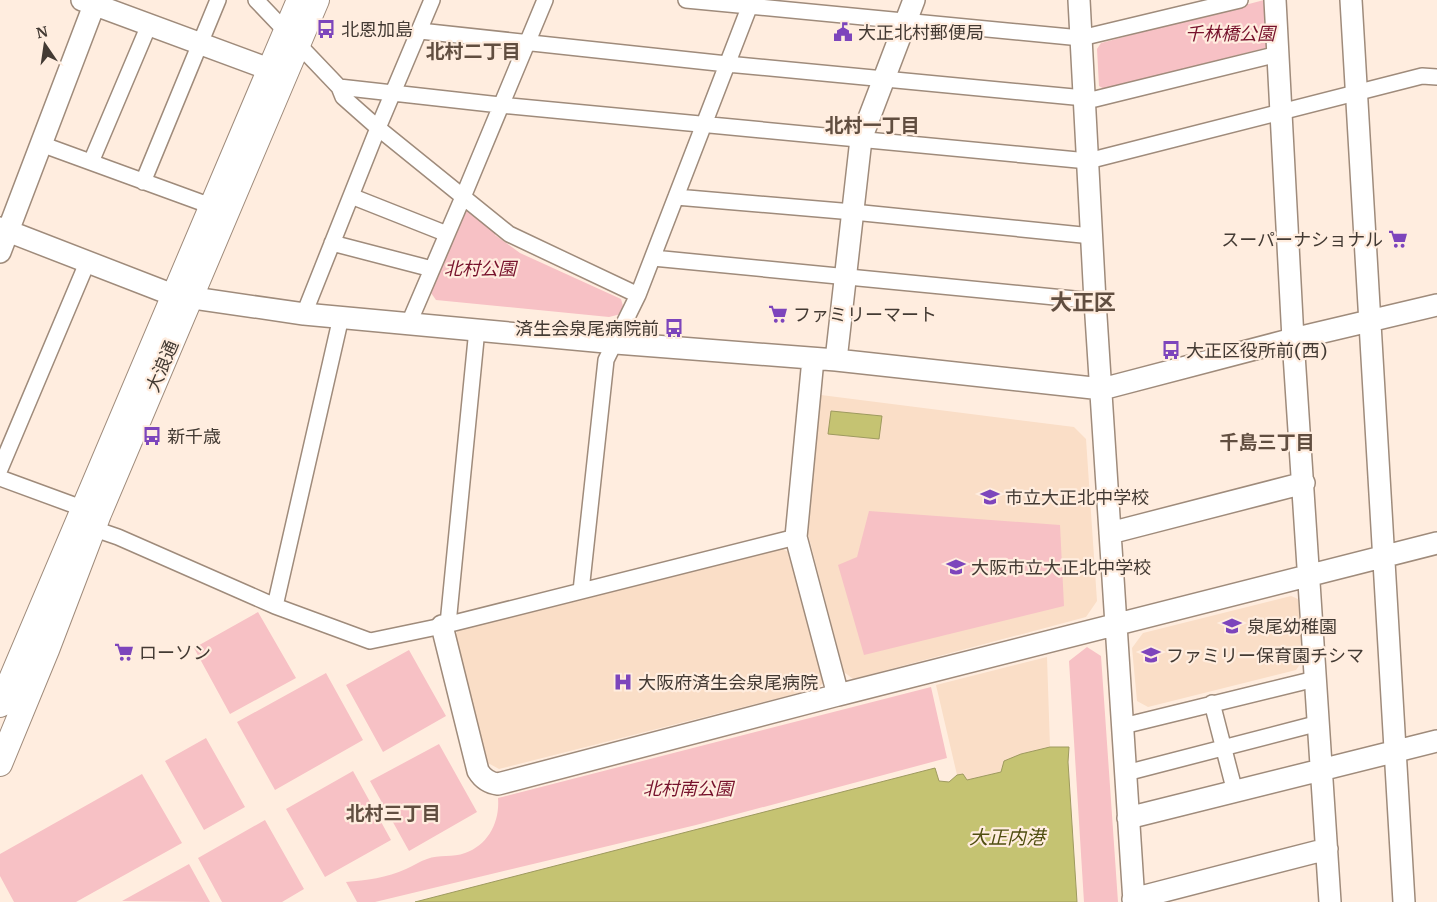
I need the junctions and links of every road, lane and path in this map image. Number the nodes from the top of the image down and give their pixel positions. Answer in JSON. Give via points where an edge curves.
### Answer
{"nodes":[{"id":1,"x":218,"y":0,"type":"edge"},
{"id":2,"x":256,"y":0,"type":"edge"},
{"id":3,"x":299,"y":0,"type":"edge"},
{"id":4,"x":317,"y":0,"type":"edge"},
{"id":5,"x":432,"y":0,"type":"edge"},
{"id":6,"x":545,"y":0,"type":"edge"},
{"id":7,"x":686,"y":0,"type":"edge"},
{"id":8,"x":914,"y":0,"type":"edge"},
{"id":9,"x":1079,"y":0,"type":"edge"},
{"id":10,"x":1240,"y":0,"type":"edge"},
{"id":11,"x":1275,"y":0,"type":"edge"},
{"id":12,"x":1351,"y":0,"type":"edge"},
{"id":13,"x":91,"y":2,"type":"edge"},
{"id":14,"x":751,"y":3,"type":"edge"},
{"id":15,"x":906,"y":22,"type":"junction"},
{"id":16,"x":149,"y":26,"type":"junction"},
{"id":17,"x":420,"y":31,"type":"junction"},
{"id":18,"x":292,"y":37,"type":"junction"},
{"id":19,"x":1081,"y":38,"type":"junction"},
{"id":20,"x":527,"y":43,"type":"junction"},
{"id":21,"x":200,"y":44,"type":"junction"},
{"id":22,"x":1278,"y":54,"type":"junction"},
{"id":23,"x":727,"y":64,"type":"junction"},
{"id":24,"x":277,"y":73,"type":"junction"},
{"id":25,"x":1437,"y":77,"type":"edge"},
{"id":26,"x":884,"y":78,"type":"junction"},
{"id":27,"x":339,"y":87,"type":"junction"},
{"id":28,"x":1356,"y":92,"type":"junction"},
{"id":29,"x":394,"y":93,"type":"junction"},
{"id":30,"x":1084,"y":98,"type":"junction"},
{"id":31,"x":500,"y":105,"type":"junction"},
{"id":32,"x":1281,"y":111,"type":"junction"},
{"id":33,"x":703,"y":124,"type":"junction"},
{"id":34,"x":378,"y":128,"type":"junction"},
{"id":35,"x":861,"y":139,"type":"junction"},
{"id":36,"x":41,"y":144,"type":"junction"},
{"id":37,"x":1088,"y":161,"type":"junction"},
{"id":38,"x":91,"y":162,"type":"junction"},
{"id":39,"x":143,"y":182,"type":"junction"},
{"id":40,"x":351,"y":196,"type":"junction"},
{"id":41,"x":676,"y":196,"type":"junction"},
{"id":42,"x":463,"y":197,"type":"junction"},
{"id":43,"x":211,"y":206,"type":"junction"},
{"id":44,"x":853,"y":212,"type":"junction"},
{"id":45,"x":4,"y":230,"type":"edge"},
{"id":46,"x":447,"y":234,"type":"junction"},
{"id":47,"x":1092,"y":236,"type":"junction"},
{"id":48,"x":332,"y":243,"type":"junction"},
{"id":49,"x":0,"y":252,"type":"edge"},
{"id":50,"x":653,"y":258,"type":"junction"},
{"id":51,"x":87,"y":263,"type":"junction"},
{"id":52,"x":432,"y":269,"type":"junction"},
{"id":53,"x":846,"y":276,"type":"junction"},
{"id":54,"x":182,"y":296,"type":"junction"},
{"id":55,"x":638,"y":296,"type":"junction"},
{"id":56,"x":1096,"y":301,"type":"junction"},
{"id":57,"x":1437,"y":305,"type":"edge"},
{"id":58,"x":304,"y":314,"type":"junction"},
{"id":59,"x":341,"y":317,"type":"junction"},
{"id":60,"x":1370,"y":322,"type":"junction"},
{"id":61,"x":408,"y":323,"type":"junction"},
{"id":62,"x":477,"y":329,"type":"junction"},
{"id":63,"x":1293,"y":339,"type":"junction"},
{"id":64,"x":616,"y":342,"type":"junction"},
{"id":65,"x":813,"y":359,"type":"junction"},
{"id":66,"x":836,"y":360,"type":"junction"},
{"id":67,"x":1102,"y":389,"type":"junction"},
{"id":68,"x":0,"y":469,"type":"edge"},
{"id":69,"x":0,"y":478,"type":"edge"},
{"id":70,"x":1304,"y":483,"type":"junction"},
{"id":71,"x":88,"y":518,"type":"junction"},
{"id":72,"x":1110,"y":533,"type":"junction"},
{"id":73,"x":796,"y":536,"type":"junction"},
{"id":74,"x":1437,"y":543,"type":"edge"},
{"id":75,"x":1384,"y":556,"type":"junction"},
{"id":76,"x":1309,"y":575,"type":"junction"},
{"id":77,"x":581,"y":590,"type":"junction"},
{"id":78,"x":275,"y":606,"type":"junction"},
{"id":79,"x":445,"y":625,"type":"junction"},
{"id":80,"x":1117,"y":625,"type":"junction"},
{"id":81,"x":1315,"y":679,"type":"junction"},
{"id":82,"x":838,"y":695,"type":"junction"},
{"id":83,"x":1212,"y":703,"type":"junction"},
{"id":84,"x":0,"y":705,"type":"edge"},
{"id":85,"x":1319,"y":723,"type":"junction"},
{"id":86,"x":1123,"y":726,"type":"junction"},
{"id":87,"x":5,"y":732,"type":"edge"},
{"id":88,"x":1437,"y":741,"type":"edge"},
{"id":89,"x":1224,"y":748,"type":"junction"},
{"id":90,"x":1395,"y":752,"type":"junction"},
{"id":91,"x":0,"y":764,"type":"edge"},
{"id":92,"x":1322,"y":770,"type":"junction"},
{"id":93,"x":1126,"y":773,"type":"junction"},
{"id":94,"x":1234,"y":792,"type":"junction"},
{"id":95,"x":1128,"y":818,"type":"junction"},
{"id":96,"x":1327,"y":849,"type":"junction"},
{"id":97,"x":1134,"y":901,"type":"edge"},
{"id":98,"x":1330,"y":902,"type":"edge"},
{"id":99,"x":1404,"y":902,"type":"edge"}],
"edges":[{"from":1,"to":21,"type":"street"},
{"from":2,"to":18,"type":"street"},
{"from":3,"to":18,"type":"main road","name":"大浪通"},
{"from":4,"to":18,"type":"main road","name":"大浪通"},
{"from":5,"to":17,"type":"street"},
{"from":6,"to":20,"type":"street"},
{"from":7,"to":14,"type":"street"},
{"from":8,"to":15,"type":"street"},
{"from":9,"to":19,"type":"street"},
{"from":10,"to":19,"type":"street"},
{"from":11,"to":22,"type":"street"},
{"from":12,"to":28,"type":"street"},
{"from":13,"to":16,"type":"street"},
{"from":13,"to":36,"type":"street"},
{"from":14,"to":15,"type":"street"},
{"from":14,"to":23,"type":"street"},
{"from":15,"to":19,"type":"street"},
{"from":15,"to":26,"type":"street"},
{"from":16,"to":21,"type":"street"},
{"from":16,"to":38,"type":"street"},
{"from":17,"to":20,"type":"street"},
{"from":17,"to":29,"type":"street"},
{"from":18,"to":24,"type":"main road","name":"大浪通"},
{"from":18,"to":27,"type":"street"},
{"from":19,"to":30,"type":"street"},
{"from":20,"to":23,"type":"street"},
{"from":20,"to":31,"type":"street"},
{"from":21,"to":24,"type":"street"},
{"from":21,"to":39,"type":"street"},
{"from":22,"to":30,"type":"street","via":[[1095,99]]},
{"from":22,"to":32,"type":"street"},
{"from":23,"to":26,"type":"street"},
{"from":23,"to":33,"type":"street"},
{"from":24,"to":43,"type":"main road","name":"大浪通"},
{"from":24,"to":54,"type":"main road","name":"大浪通","via":[[226,212]]},
{"from":25,"to":28,"type":"street","via":[[1422,76]]},
{"from":26,"to":30,"type":"street"},
{"from":26,"to":35,"type":"street"},
{"from":27,"to":29,"type":"street"},
{"from":27,"to":34,"type":"street","via":[[343,97]]},
{"from":28,"to":32,"type":"street"},
{"from":28,"to":60,"type":"street"},
{"from":29,"to":31,"type":"street"},
{"from":29,"to":34,"type":"street"},
{"from":30,"to":37,"type":"street"},
{"from":31,"to":33,"type":"street"},
{"from":31,"to":42,"type":"street"},
{"from":32,"to":37,"type":"street"},
{"from":32,"to":63,"type":"street"},
{"from":33,"to":35,"type":"street"},
{"from":33,"to":41,"type":"street"},
{"from":34,"to":40,"type":"street"},
{"from":34,"to":42,"type":"street"},
{"from":35,"to":37,"type":"street"},
{"from":35,"to":44,"type":"street"},
{"from":36,"to":38,"type":"street"},
{"from":36,"to":45,"type":"street"},
{"from":37,"to":47,"type":"street"},
{"from":38,"to":39,"type":"street"},
{"from":39,"to":43,"type":"street"},
{"from":40,"to":46,"type":"street"},
{"from":40,"to":48,"type":"street"},
{"from":41,"to":44,"type":"street"},
{"from":41,"to":50,"type":"street"},
{"from":42,"to":46,"type":"street"},
{"from":42,"to":55,"type":"street","via":[[509,234]]},
{"from":43,"to":54,"type":"main road","name":"大浪通"},
{"from":44,"to":47,"type":"street"},
{"from":44,"to":53,"type":"street"},
{"from":45,"to":49,"type":"street"},
{"from":45,"to":51,"type":"street"},
{"from":46,"to":52,"type":"street"},
{"from":47,"to":56,"type":"street"},
{"from":48,"to":52,"type":"street"},
{"from":48,"to":58,"type":"street"},
{"from":50,"to":53,"type":"street"},
{"from":50,"to":55,"type":"street"},
{"from":51,"to":54,"type":"street"},
{"from":51,"to":68,"type":"street"},
{"from":52,"to":61,"type":"street"},
{"from":53,"to":56,"type":"street"},
{"from":53,"to":66,"type":"street"},
{"from":54,"to":58,"type":"street"},
{"from":54,"to":71,"type":"main road","name":"大浪通"},
{"from":55,"to":64,"type":"street"},
{"from":56,"to":67,"type":"street"},
{"from":57,"to":60,"type":"street"},
{"from":58,"to":59,"type":"street"},
{"from":59,"to":61,"type":"street"},
{"from":59,"to":78,"type":"street"},
{"from":60,"to":63,"type":"street"},
{"from":60,"to":75,"type":"street"},
{"from":61,"to":62,"type":"street"},
{"from":62,"to":64,"type":"street"},
{"from":62,"to":79,"type":"street"},
{"from":63,"to":67,"type":"street"},
{"from":63,"to":70,"type":"street"},
{"from":64,"to":65,"type":"street"},
{"from":64,"to":77,"type":"street","via":[[606,360]]},
{"from":65,"to":66,"type":"street"},
{"from":65,"to":73,"type":"street"},
{"from":66,"to":67,"type":"street"},
{"from":67,"to":72,"type":"street"},
{"from":69,"to":71,"type":"street"},
{"from":70,"to":72,"type":"street"},
{"from":70,"to":76,"type":"street"},
{"from":71,"to":78,"type":"street","via":[[118,537]]},
{"from":71,"to":84,"type":"main road","name":"大浪通"},
{"from":71,"to":87,"type":"main road","name":"大浪通","via":[[47,650]]},
{"from":72,"to":80,"type":"street"},
{"from":73,"to":77,"type":"street"},
{"from":73,"to":82,"type":"street"},
{"from":74,"to":75,"type":"street"},
{"from":75,"to":76,"type":"street"},
{"from":75,"to":90,"type":"street"},
{"from":76,"to":80,"type":"street"},
{"from":76,"to":81,"type":"street"},
{"from":77,"to":79,"type":"street"},
{"from":78,"to":79,"type":"street","via":[[370,642]]},
{"from":79,"to":82,"type":"street","via":[[478,771],[492,783]]},
{"from":80,"to":82,"type":"street"},
{"from":80,"to":86,"type":"street"},
{"from":81,"to":83,"type":"street"},
{"from":81,"to":85,"type":"street"},
{"from":83,"to":86,"type":"street"},
{"from":83,"to":89,"type":"street"},
{"from":85,"to":89,"type":"street"},
{"from":85,"to":92,"type":"street"},
{"from":86,"to":93,"type":"street"},
{"from":87,"to":91,"type":"main road","name":"大浪通"},
{"from":88,"to":90,"type":"street"},
{"from":89,"to":93,"type":"street"},
{"from":89,"to":94,"type":"street"},
{"from":90,"to":92,"type":"street"},
{"from":90,"to":99,"type":"street"},
{"from":92,"to":94,"type":"street"},
{"from":92,"to":96,"type":"street"},
{"from":93,"to":95,"type":"street"},
{"from":94,"to":95,"type":"street"},
{"from":95,"to":97,"type":"street"},
{"from":96,"to":97,"type":"street"},
{"from":96,"to":98,"type":"street"}]}
